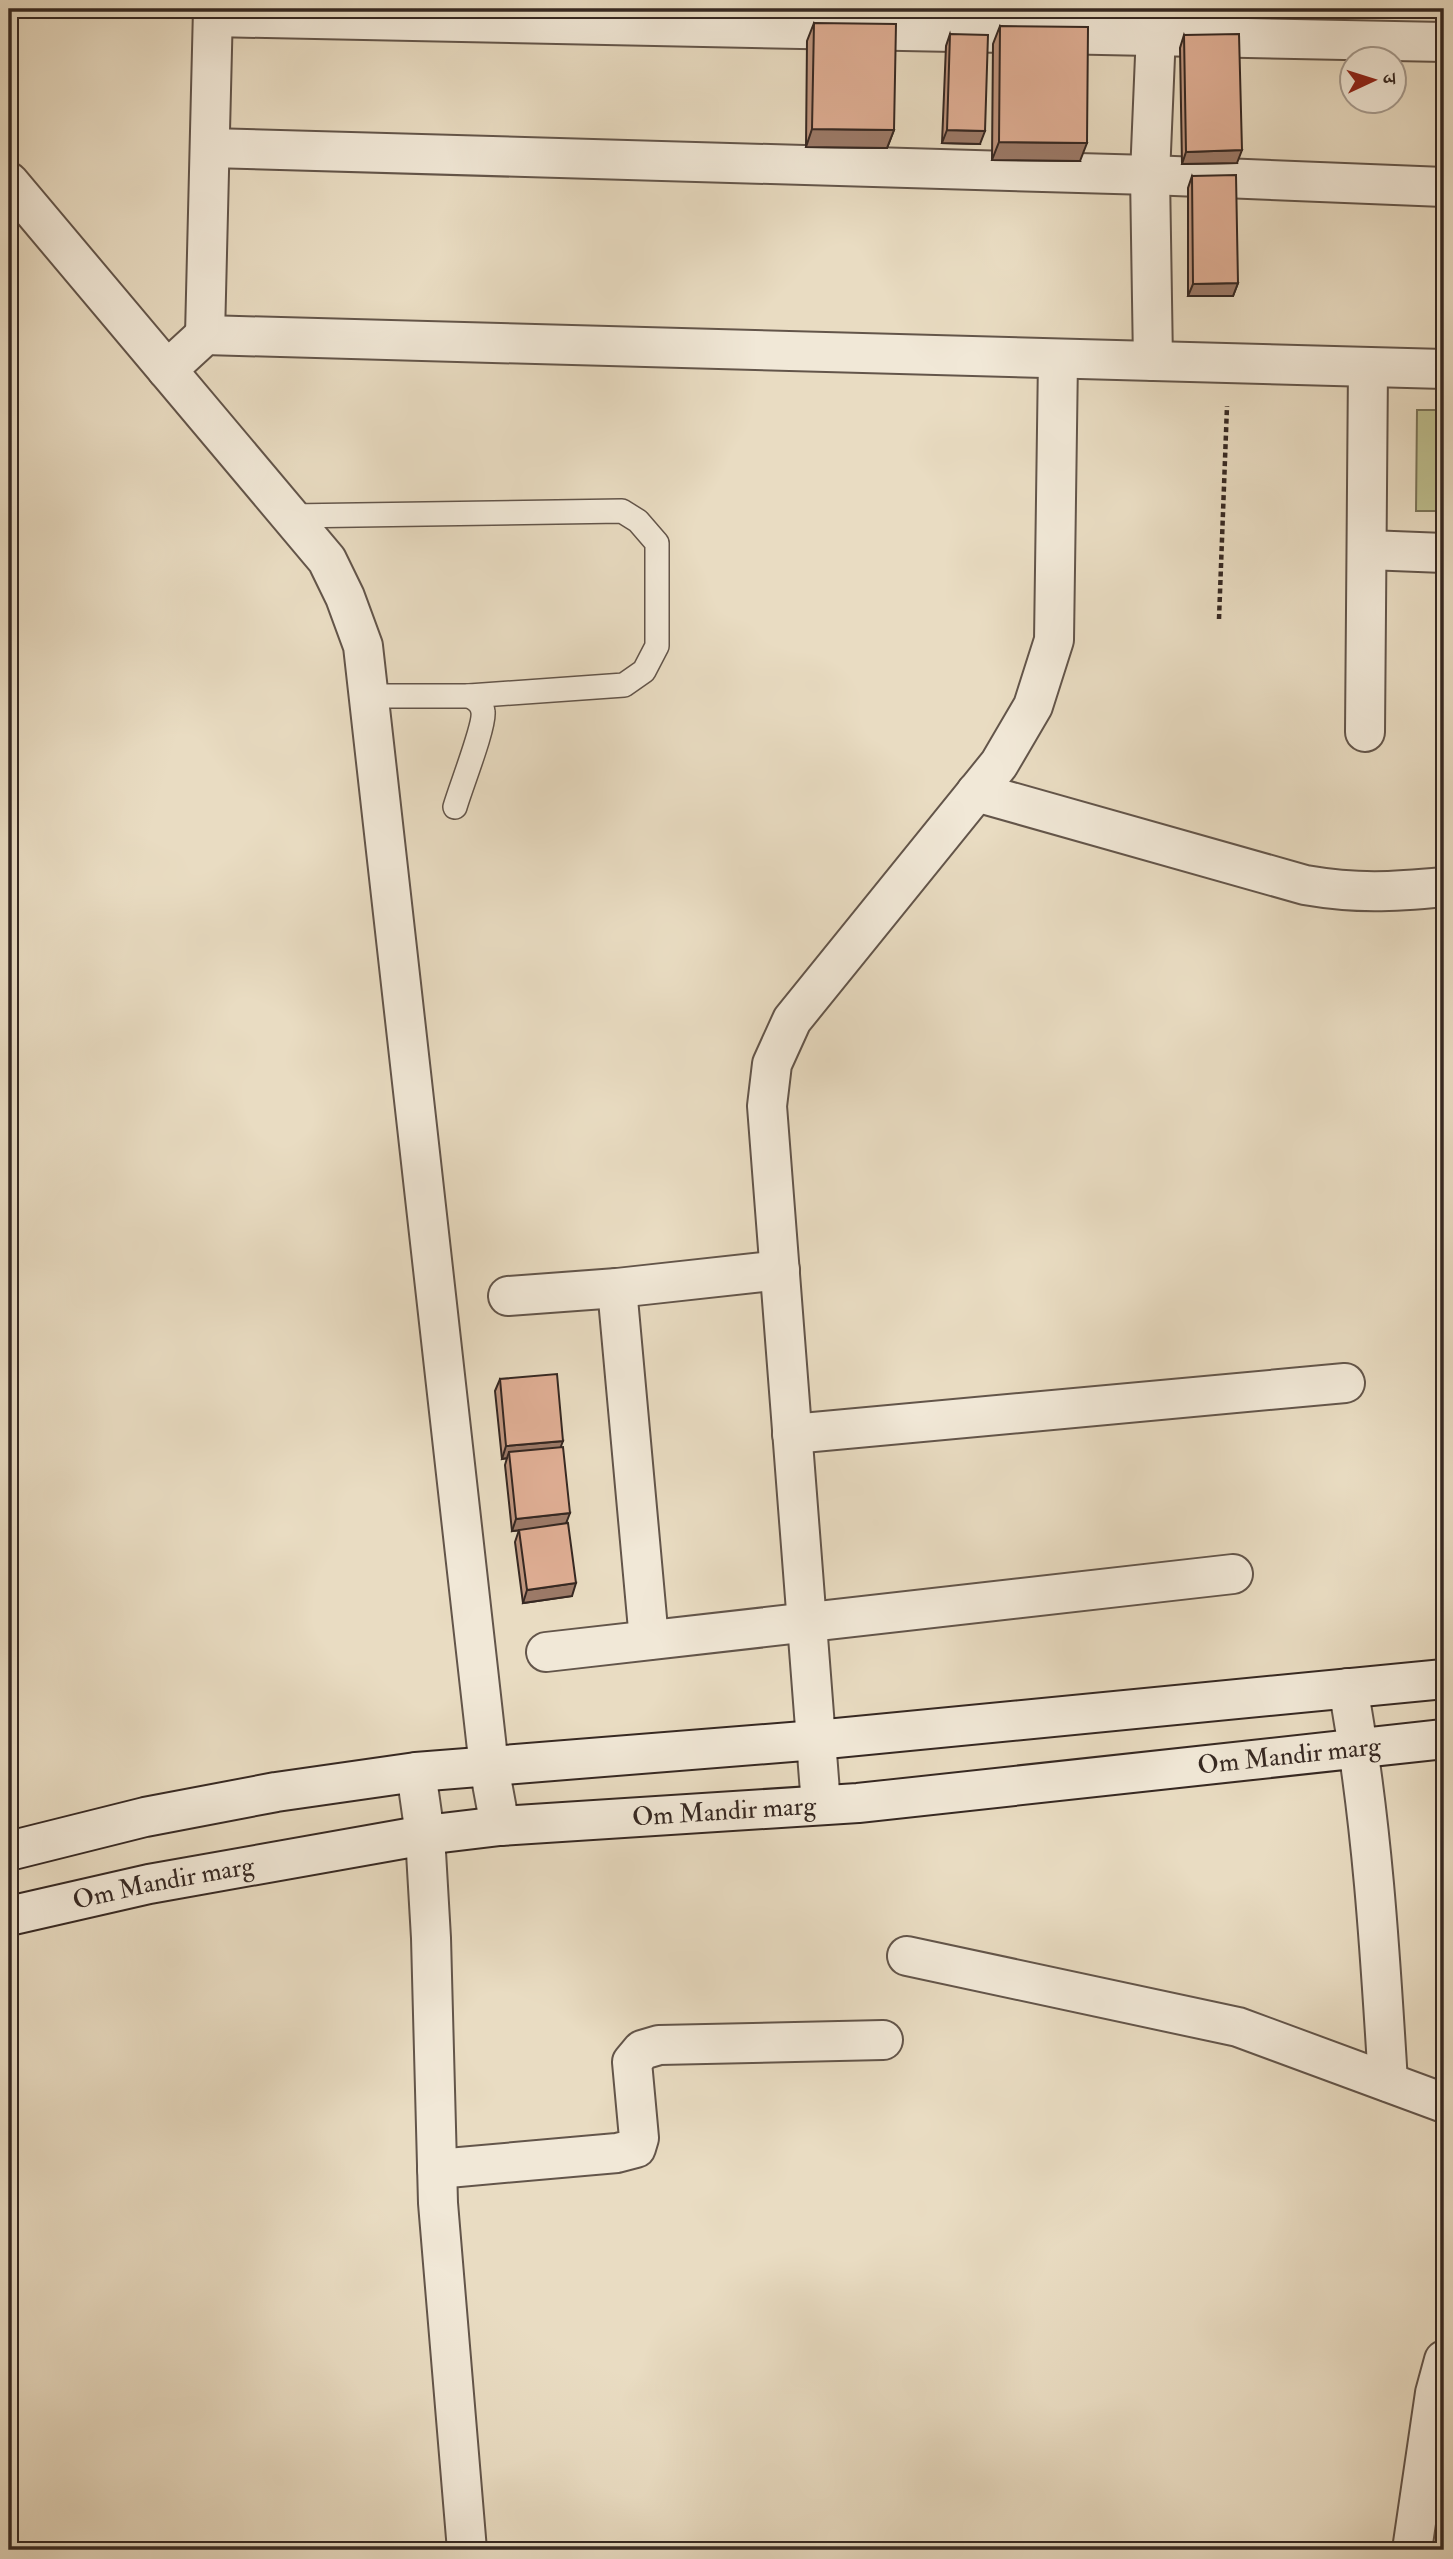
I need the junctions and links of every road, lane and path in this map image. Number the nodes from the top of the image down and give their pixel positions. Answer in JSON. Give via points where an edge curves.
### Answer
{"nodes":[{"id":1,"x":213,"y":13,"type":"edge"},
{"id":2,"x":519,"y":16,"type":"edge"},
{"id":3,"x":797,"y":19,"type":"edge"},
{"id":4,"x":1157,"y":23,"type":"edge"},
{"id":5,"x":1393,"y":25,"type":"edge"},
{"id":6,"x":1444,"y":42,"type":"edge"},
{"id":7,"x":210,"y":148,"type":"junction"},
{"id":8,"x":1150,"y":175,"type":"junction"},
{"id":9,"x":9,"y":182,"type":"edge"},
{"id":10,"x":1444,"y":187,"type":"edge"},
{"id":11,"x":205,"y":335,"type":"junction"},
{"id":12,"x":1058,"y":359,"type":"junction"},
{"id":13,"x":1153,"y":361,"type":"junction"},
{"id":14,"x":1228,"y":363,"type":"junction"},
{"id":15,"x":1368,"y":367,"type":"junction"},
{"id":16,"x":1444,"y":369,"type":"edge"},
{"id":17,"x":167,"y":370,"type":"junction"},
{"id":18,"x":290,"y":516,"type":"junction"},
{"id":19,"x":1368,"y":550,"type":"junction"},
{"id":20,"x":1444,"y":552,"type":"edge"},
{"id":21,"x":1219,"y":619,"type":"dead end"},
{"id":22,"x":369,"y":695,"type":"junction"},
{"id":23,"x":469,"y":696,"type":"junction"},
{"id":24,"x":1365,"y":732,"type":"dead end"},
{"id":25,"x":976,"y":792,"type":"junction"},
{"id":26,"x":454,"y":807,"type":"dead end"},
{"id":27,"x":1444,"y":887,"type":"edge"},
{"id":28,"x":780,"y":1270,"type":"junction"},
{"id":29,"x":617,"y":1288,"type":"junction"},
{"id":30,"x":508,"y":1296,"type":"dead end"},
{"id":31,"x":1345,"y":1383,"type":"dead end"},
{"id":32,"x":792,"y":1434,"type":"junction"},
{"id":33,"x":1233,"y":1574,"type":"dead end"},
{"id":34,"x":808,"y":1621,"type":"junction"},
{"id":35,"x":649,"y":1640,"type":"junction"},
{"id":36,"x":546,"y":1652,"type":"dead end"},
{"id":37,"x":1444,"y":1679,"type":"edge"},
{"id":38,"x":1348,"y":1688,"type":"junction"},
{"id":39,"x":1444,"y":1739,"type":"edge"},
{"id":40,"x":816,"y":1740,"type":"junction"},
{"id":41,"x":1359,"y":1749,"type":"junction"},
{"id":42,"x":489,"y":1767,"type":"junction"},
{"id":43,"x":416,"y":1772,"type":"junction"},
{"id":44,"x":821,"y":1805,"type":"junction"},
{"id":45,"x":499,"y":1826,"type":"junction"},
{"id":46,"x":425,"y":1836,"type":"junction"},
{"id":47,"x":9,"y":1851,"type":"edge"},
{"id":48,"x":9,"y":1916,"type":"edge"},
{"id":49,"x":907,"y":1956,"type":"dead end"},
{"id":50,"x":883,"y":2040,"type":"dead end"},
{"id":51,"x":1388,"y":2082,"type":"junction"},
{"id":52,"x":1444,"y":2103,"type":"edge"},
{"id":53,"x":437,"y":2169,"type":"junction"},
{"id":54,"x":1444,"y":2360,"type":"edge"},
{"id":55,"x":467,"y":2550,"type":"edge"},
{"id":56,"x":1412,"y":2550,"type":"edge"}],
"edges":[{"from":1,"to":2,"type":"street"},
{"from":1,"to":7,"type":"street"},
{"from":2,"to":3,"type":"street"},
{"from":3,"to":4,"type":"street"},
{"from":4,"to":5,"type":"street"},
{"from":4,"to":8,"type":"street"},
{"from":5,"to":6,"type":"street"},
{"from":7,"to":8,"type":"street"},
{"from":7,"to":11,"type":"street"},
{"from":8,"to":10,"type":"street"},
{"from":8,"to":13,"type":"street"},
{"from":9,"to":17,"type":"street"},
{"from":11,"to":12,"type":"street"},
{"from":11,"to":17,"type":"street"},
{"from":12,"to":13,"type":"street"},
{"from":12,"to":25,"type":"street","via":[[1054,640],[1033,706],[999,764]]},
{"from":13,"to":14,"type":"street"},
{"from":14,"to":15,"type":"street"},
{"from":14,"to":21,"type":"path"},
{"from":15,"to":16,"type":"street"},
{"from":15,"to":19,"type":"street"},
{"from":17,"to":18,"type":"street"},
{"from":18,"to":22,"type":"street","via":[[327,560],[345,597],[363,646]]},
{"from":18,"to":23,"type":"lane","via":[[622,511],[638,521],[657,543],[657,646],[645,671],[624,685]]},
{"from":19,"to":20,"type":"street"},
{"from":19,"to":24,"type":"street"},
{"from":22,"to":23,"type":"lane"},
{"from":22,"to":42,"type":"street"},
{"from":23,"to":26,"type":"lane","via":[[483,712]]},
{"from":25,"to":27,"type":"street","via":[[1305,885],[1380,893]]},
{"from":25,"to":28,"type":"street","via":[[792,1020],[772,1064],[767,1106]]},
{"from":28,"to":29,"type":"street"},
{"from":28,"to":32,"type":"street"},
{"from":29,"to":30,"type":"street"},
{"from":29,"to":35,"type":"street"},
{"from":31,"to":32,"type":"street"},
{"from":32,"to":34,"type":"street"},
{"from":33,"to":34,"type":"street"},
{"from":34,"to":35,"type":"street"},
{"from":34,"to":40,"type":"street"},
{"from":35,"to":36,"type":"street"},
{"from":37,"to":38,"type":"street"},
{"from":38,"to":40,"type":"street"},
{"from":38,"to":41,"type":"street"},
{"from":39,"to":41,"type":"street","name":"Om Mandir marg"},
{"from":40,"to":42,"type":"street"},
{"from":40,"to":44,"type":"street"},
{"from":41,"to":44,"type":"street","name":"Om Mandir marg"},
{"from":41,"to":51,"type":"street","via":[[1376,1899]]},
{"from":42,"to":43,"type":"street"},
{"from":42,"to":45,"type":"street"},
{"from":43,"to":46,"type":"street"},
{"from":43,"to":47,"type":"street","via":[[145,1817]]},
{"from":44,"to":45,"type":"street","name":"Om Mandir marg"},
{"from":45,"to":46,"type":"street","name":"Om Mandir marg"},
{"from":46,"to":48,"type":"street","name":"Om Mandir marg","via":[[149,1884]]},
{"from":46,"to":53,"type":"street"},
{"from":49,"to":51,"type":"street","via":[[1238,2027]]},
{"from":50,"to":53,"type":"street","via":[[659,2045],[642,2050],[632,2062],[636,2148]]},
{"from":51,"to":52,"type":"street"},
{"from":53,"to":55,"type":"street"},
{"from":54,"to":56,"type":"street"}]}
